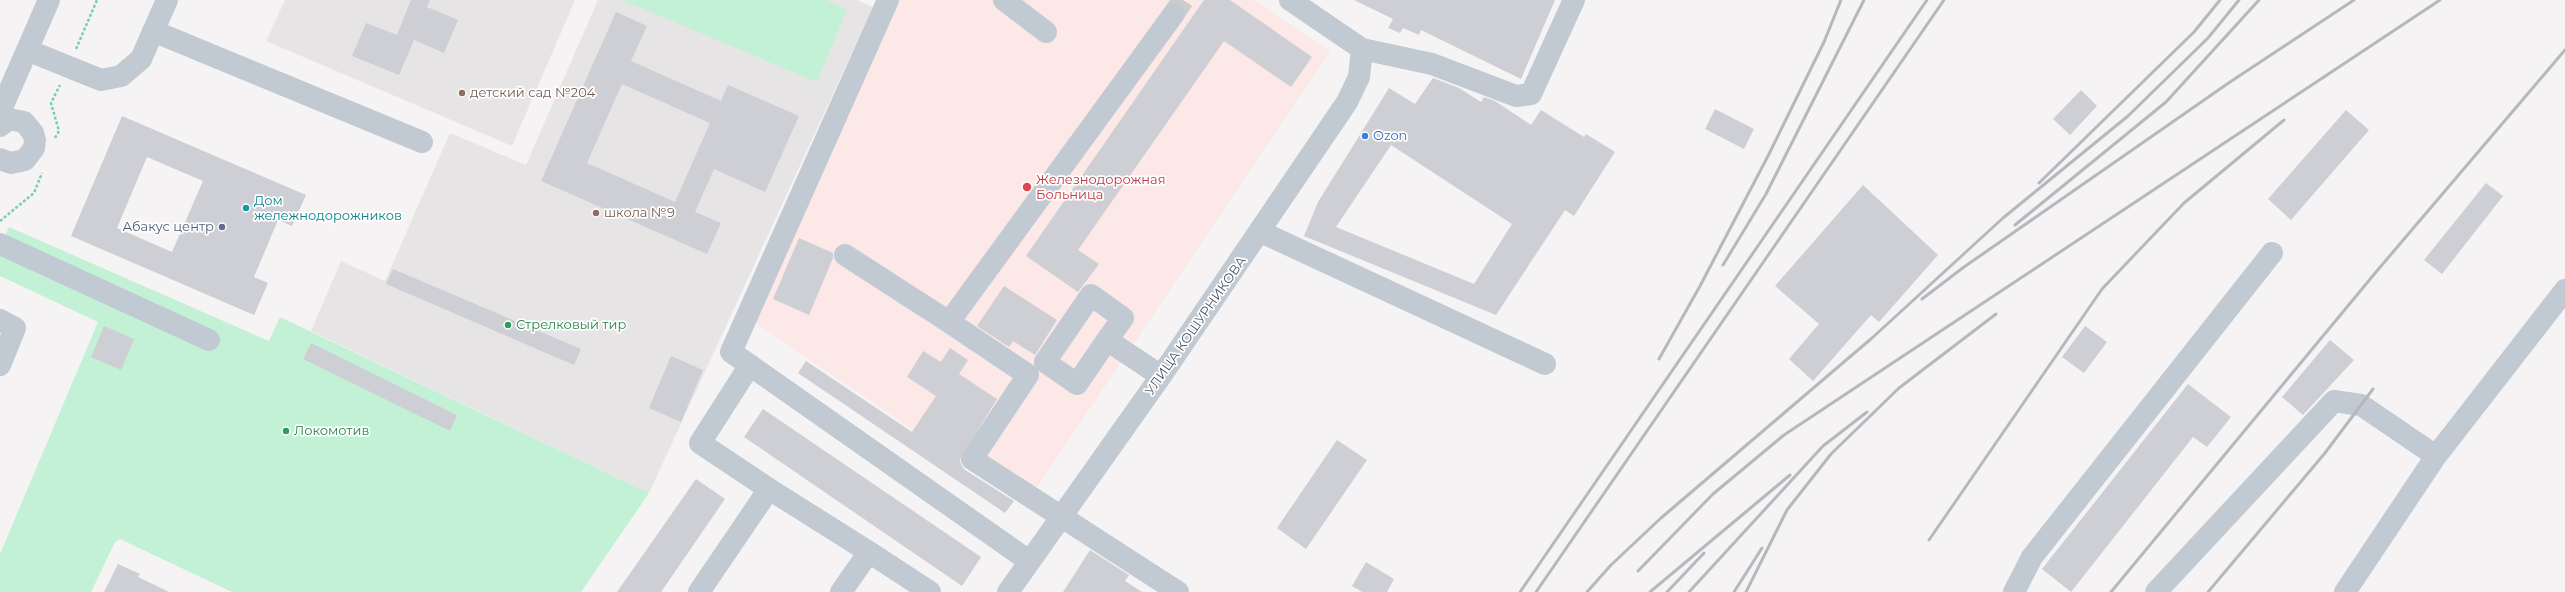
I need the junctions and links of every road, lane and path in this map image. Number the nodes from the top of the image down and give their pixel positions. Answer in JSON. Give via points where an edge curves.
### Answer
{"nodes":[{"id":1,"x":49,"y":0,"type":"edge"},
{"id":2,"x":97,"y":0,"type":"edge"},
{"id":3,"x":167,"y":0,"type":"edge"},
{"id":4,"x":888,"y":0,"type":"edge"},
{"id":5,"x":1004,"y":0,"type":"edge"},
{"id":6,"x":1290,"y":0,"type":"edge"},
{"id":7,"x":1574,"y":0,"type":"edge"},
{"id":8,"x":1173,"y":15,"type":"tunnel mouth"},
{"id":9,"x":153,"y":31,"type":"junction"},
{"id":10,"x":1046,"y":32,"type":"dead end"},
{"id":11,"x":1362,"y":49,"type":"junction"},
{"id":12,"x":27,"y":50,"type":"junction"},
{"id":13,"x":68,"y":67,"type":"junction"},
{"id":14,"x":0,"y":112,"type":"edge"},
{"id":15,"x":0,"y":126,"type":"edge"},
{"id":16,"x":422,"y":142,"type":"dead end"},
{"id":17,"x":0,"y":159,"type":"edge"},
{"id":18,"x":1261,"y":232,"type":"junction"},
{"id":19,"x":0,"y":244,"type":"edge"},
{"id":20,"x":2272,"y":253,"type":"dead end"},
{"id":21,"x":845,"y":255,"type":"dead end"},
{"id":22,"x":2565,"y":290,"type":"edge"},
{"id":23,"x":0,"y":320,"type":"edge"},
{"id":24,"x":949,"y":322,"type":"junction"},
{"id":25,"x":209,"y":340,"type":"dead end"},
{"id":26,"x":1107,"y":340,"type":"dead end"},
{"id":27,"x":1545,"y":364,"type":"dead end"},
{"id":28,"x":0,"y":365,"type":"edge"},
{"id":29,"x":750,"y":365,"type":"junction"},
{"id":30,"x":1161,"y":376,"type":"junction"},
{"id":31,"x":2436,"y":456,"type":"junction"},
{"id":32,"x":769,"y":490,"type":"junction"},
{"id":33,"x":1061,"y":516,"type":"junction"},
{"id":34,"x":869,"y":552,"type":"junction"},
{"id":35,"x":1029,"y":561,"type":"junction"},
{"id":36,"x":699,"y":592,"type":"edge"},
{"id":37,"x":841,"y":592,"type":"edge"},
{"id":38,"x":930,"y":592,"type":"edge"},
{"id":39,"x":1008,"y":592,"type":"edge"},
{"id":40,"x":1178,"y":592,"type":"edge"},
{"id":41,"x":2014,"y":592,"type":"edge"},
{"id":42,"x":2156,"y":592,"type":"edge"},
{"id":43,"x":2345,"y":592,"type":"edge"}],
"edges":[{"from":1,"to":12,"type":"street"},
{"from":2,"to":13,"type":"path"},
{"from":3,"to":9,"type":"street"},
{"from":4,"to":29,"type":"street","via":[[731,352]]},
{"from":5,"to":10,"type":"street"},
{"from":6,"to":11,"type":"street"},
{"from":7,"to":11,"type":"street","via":[[1531,94],[1516,96],[1432,64]]},
{"from":8,"to":24,"type":"street"},
{"from":9,"to":13,"type":"street","via":[[141,59],[121,76],[102,80]]},
{"from":9,"to":16,"type":"street"},
{"from":11,"to":18,"type":"street","name":"УЛИЦА КОШУРНИКОВА","via":[[1359,77],[1347,102]]},
{"from":12,"to":13,"type":"street"},
{"from":12,"to":14,"type":"street"},
{"from":15,"to":17,"type":"street","via":[[9,120],[24,122],[34,133],[35,140],[34,148],[25,160],[11,163]]},
{"from":18,"to":27,"type":"street"},
{"from":18,"to":30,"type":"street","name":"УЛИЦА КОШУРНИКОВА"},
{"from":19,"to":25,"type":"street"},
{"from":20,"to":41,"type":"street","via":[[2032,557]]},
{"from":21,"to":24,"type":"street"},
{"from":22,"to":31,"type":"street"},
{"from":23,"to":28,"type":"street","via":[[14,328]]},
{"from":24,"to":33,"type":"street","via":[[1028,375],[972,459]]},
{"from":26,"to":30,"type":"street"},
{"from":29,"to":32,"type":"street","via":[[700,443]]},
{"from":29,"to":35,"type":"street"},
{"from":30,"to":33,"type":"street","name":"УЛИЦА КОШУРНИКОВА"},
{"from":31,"to":42,"type":"street","via":[[2360,405],[2334,401]]},
{"from":31,"to":43,"type":"street"},
{"from":32,"to":34,"type":"street"},
{"from":32,"to":36,"type":"street"},
{"from":33,"to":35,"type":"street","name":"УЛИЦА КОШУРНИКОВА"},
{"from":33,"to":40,"type":"street"},
{"from":34,"to":37,"type":"street"},
{"from":34,"to":38,"type":"street"},
{"from":35,"to":39,"type":"street","name":"УЛИЦА КОШУРНИКОВА"}]}
